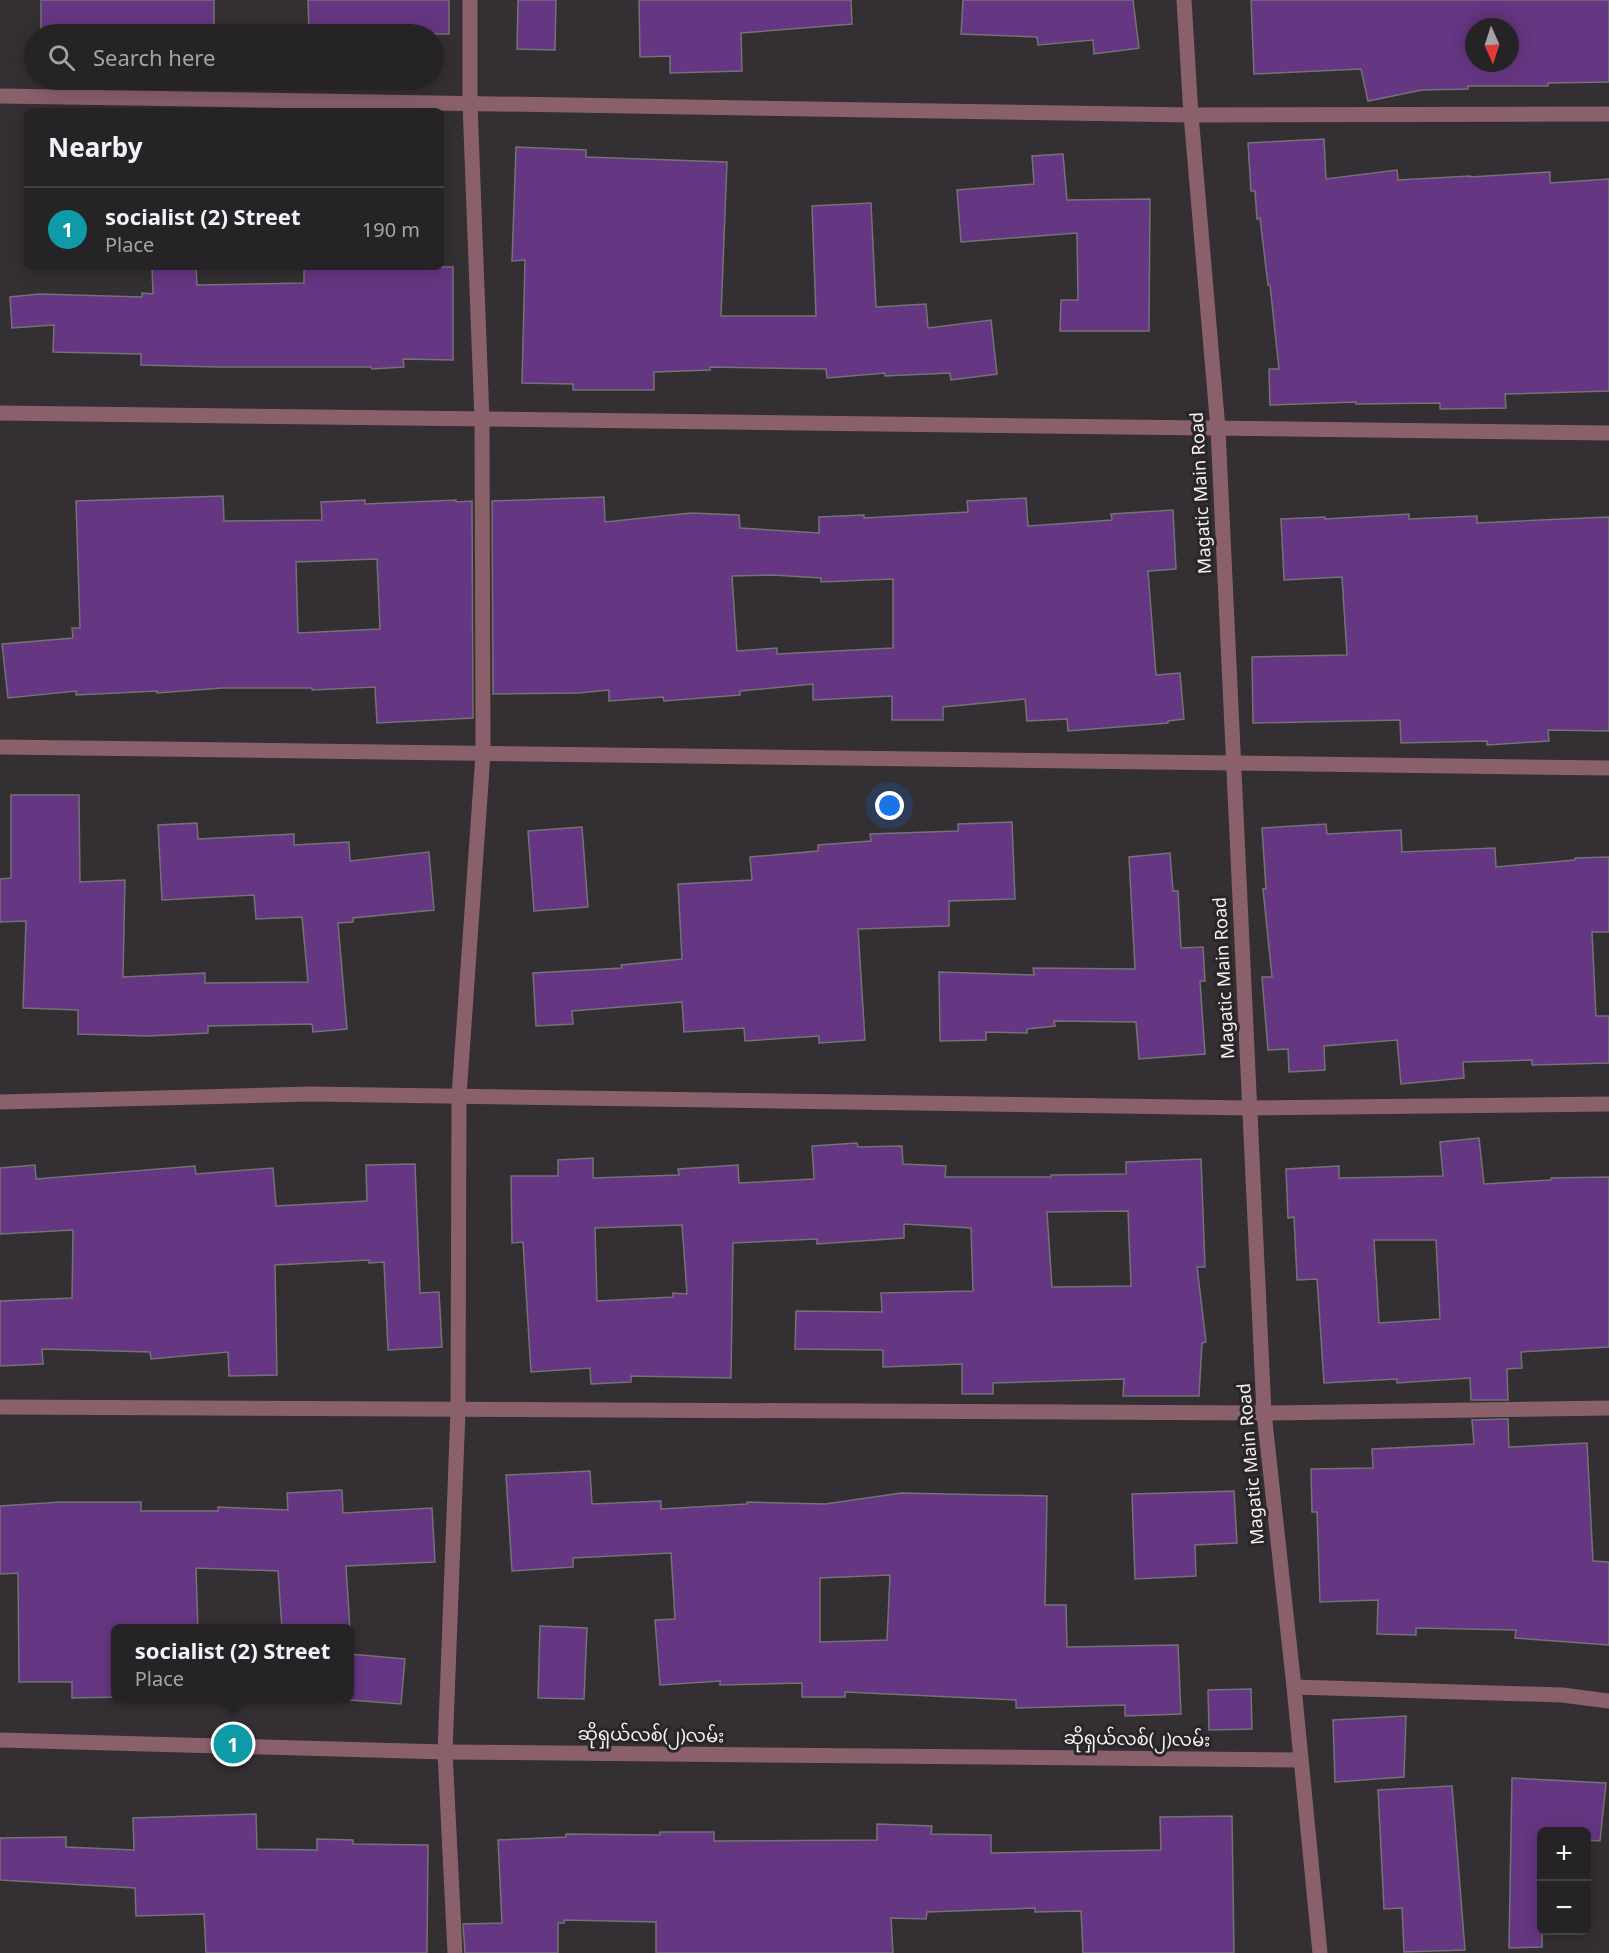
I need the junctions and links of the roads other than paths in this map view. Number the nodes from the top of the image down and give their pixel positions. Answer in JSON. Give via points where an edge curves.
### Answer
{"nodes":[{"id":1,"x":470,"y":0,"type":"edge"},
{"id":2,"x":1184,"y":0,"type":"edge"},
{"id":3,"x":0,"y":96,"type":"edge"},
{"id":4,"x":470,"y":104,"type":"junction"},
{"id":5,"x":1609,"y":114,"type":"edge"},
{"id":6,"x":1191,"y":115,"type":"junction"},
{"id":7,"x":0,"y":413,"type":"edge"},
{"id":8,"x":482,"y":420,"type":"junction"},
{"id":9,"x":1218,"y":429,"type":"junction"},
{"id":10,"x":1609,"y":433,"type":"edge"},
{"id":11,"x":0,"y":747,"type":"edge"},
{"id":12,"x":483,"y":754,"type":"junction"},
{"id":13,"x":1232,"y":763,"type":"junction"},
{"id":14,"x":1609,"y":768,"type":"edge"},
{"id":15,"x":459,"y":1096,"type":"junction"},
{"id":16,"x":0,"y":1102,"type":"edge"},
{"id":17,"x":1609,"y":1104,"type":"edge"},
{"id":18,"x":1250,"y":1108,"type":"junction"},
{"id":19,"x":0,"y":1407,"type":"edge"},
{"id":20,"x":1609,"y":1408,"type":"edge"},
{"id":21,"x":458,"y":1410,"type":"junction"},
{"id":22,"x":1264,"y":1413,"type":"junction"},
{"id":23,"x":1294,"y":1687,"type":"junction"},
{"id":24,"x":1609,"y":1701,"type":"edge"},
{"id":25,"x":0,"y":1740,"type":"edge"},
{"id":26,"x":445,"y":1752,"type":"junction"},
{"id":27,"x":1301,"y":1760,"type":"junction"},
{"id":28,"x":455,"y":1953,"type":"edge"},
{"id":29,"x":1320,"y":1953,"type":"edge"}],
"edges":[{"from":1,"to":4,"type":"street"},
{"from":2,"to":6,"type":"street","name":"Magatic Main Road"},
{"from":3,"to":4,"type":"street"},
{"from":4,"to":6,"type":"street"},
{"from":4,"to":8,"type":"street"},
{"from":5,"to":6,"type":"street"},
{"from":6,"to":9,"type":"street","name":"Magatic Main Road"},
{"from":7,"to":8,"type":"street"},
{"from":8,"to":9,"type":"street"},
{"from":8,"to":12,"type":"street"},
{"from":9,"to":10,"type":"street"},
{"from":9,"to":13,"type":"street","name":"Magatic Main Road"},
{"from":11,"to":12,"type":"street"},
{"from":12,"to":13,"type":"street"},
{"from":12,"to":15,"type":"street"},
{"from":13,"to":14,"type":"street"},
{"from":13,"to":18,"type":"street","name":"Magatic Main Road"},
{"from":15,"to":16,"type":"street","via":[[310,1094]]},
{"from":15,"to":18,"type":"street"},
{"from":15,"to":21,"type":"street"},
{"from":17,"to":18,"type":"street"},
{"from":18,"to":22,"type":"street","name":"Magatic Main Road"},
{"from":19,"to":21,"type":"street"},
{"from":20,"to":22,"type":"street"},
{"from":21,"to":22,"type":"street"},
{"from":21,"to":26,"type":"street"},
{"from":22,"to":23,"type":"street","name":"Magatic Main Road"},
{"from":23,"to":24,"type":"street","via":[[1562,1695]]},
{"from":23,"to":27,"type":"street","name":"Magatic Main Road"},
{"from":25,"to":26,"type":"street","name":"ဆိုရှယ်လစ်(၂)လမ်း"},
{"from":26,"to":27,"type":"street","name":"ဆိုရှယ်လစ်(၂)လမ်း"},
{"from":26,"to":28,"type":"street"},
{"from":27,"to":29,"type":"street","name":"Magatic Main Road"}]}
